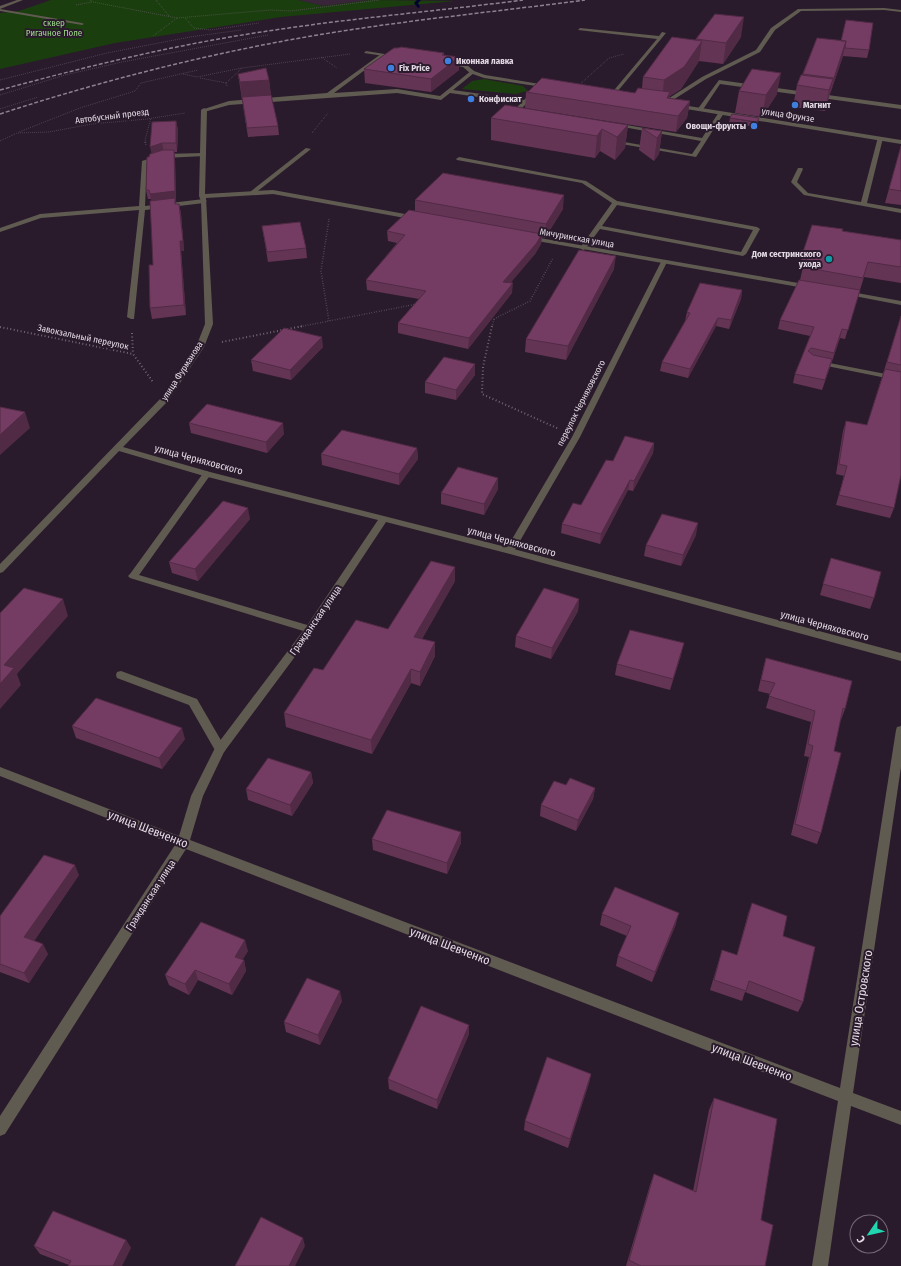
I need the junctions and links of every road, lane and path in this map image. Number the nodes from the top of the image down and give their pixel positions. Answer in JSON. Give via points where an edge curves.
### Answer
{"nodes":[{"id":1,"x":21,"y":0,"type":"edge"},
{"id":2,"x":90,"y":0,"type":"edge"},
{"id":3,"x":156,"y":0,"type":"edge"},
{"id":4,"x":379,"y":0,"type":"edge"},
{"id":5,"x":0,"y":9,"type":"edge"},
{"id":6,"x":901,"y":11,"type":"edge"},
{"id":7,"x":169,"y":16,"type":"junction"},
{"id":8,"x":185,"y":17,"type":"junction"},
{"id":9,"x":177,"y":18,"type":"junction"},
{"id":10,"x":259,"y":22,"type":"dead end"},
{"id":11,"x":82,"y":24,"type":"dead end"},
{"id":12,"x":580,"y":29,"type":"dead end"},
{"id":13,"x":241,"y":30,"type":"dead end"},
{"id":14,"x":664,"y":33,"type":"dead end"},
{"id":15,"x":268,"y":35,"type":"dead end"},
{"id":16,"x":153,"y":36,"type":"dead end"},
{"id":17,"x":660,"y":38,"type":"junction"},
{"id":18,"x":366,"y":52,"type":"dead end"},
{"id":19,"x":338,"y":55,"type":"dead end"},
{"id":20,"x":383,"y":55,"type":"junction"},
{"id":21,"x":405,"y":57,"type":"edge"},
{"id":22,"x":609,"y":58,"type":"dead end"},
{"id":23,"x":442,"y":63,"type":"edge"},
{"id":24,"x":198,"y":70,"type":"dead end"},
{"id":25,"x":472,"y":72,"type":"junction"},
{"id":26,"x":181,"y":74,"type":"junction"},
{"id":27,"x":197,"y":77,"type":"junction"},
{"id":28,"x":0,"y":80,"type":"edge"},
{"id":29,"x":226,"y":83,"type":"dead end"},
{"id":30,"x":541,"y":85,"type":"junction"},
{"id":31,"x":574,"y":90,"type":"joint"},
{"id":32,"x":448,"y":92,"type":"junction"},
{"id":33,"x":0,"y":95,"type":"edge"},
{"id":34,"x":328,"y":95,"type":"junction"},
{"id":35,"x":604,"y":95,"type":"edge"},
{"id":36,"x":612,"y":96,"type":"junction"},
{"id":37,"x":38,"y":97,"type":"dead end"},
{"id":38,"x":619,"y":97,"type":"edge"},
{"id":39,"x":525,"y":102,"type":"junction"},
{"id":40,"x":656,"y":103,"type":"edge"},
{"id":41,"x":663,"y":104,"type":"junction"},
{"id":42,"x":901,"y":107,"type":"edge"},
{"id":43,"x":0,"y":109,"type":"edge"},
{"id":44,"x":204,"y":110,"type":"junction"},
{"id":45,"x":518,"y":110,"type":"junction"},
{"id":46,"x":700,"y":110,"type":"junction"},
{"id":47,"x":526,"y":111,"type":"edge"},
{"id":48,"x":721,"y":113,"type":"junction"},
{"id":49,"x":151,"y":118,"type":"junction"},
{"id":50,"x":509,"y":119,"type":"edge"},
{"id":51,"x":611,"y":125,"type":"edge"},
{"id":52,"x":17,"y":133,"type":"junction"},
{"id":53,"x":880,"y":138,"type":"junction"},
{"id":54,"x":704,"y":140,"type":"junction"},
{"id":55,"x":0,"y":141,"type":"edge"},
{"id":56,"x":608,"y":141,"type":"edge"},
{"id":57,"x":901,"y":142,"type":"edge"},
{"id":58,"x":308,"y":149,"type":"dead end"},
{"id":59,"x":203,"y":155,"type":"junction"},
{"id":60,"x":148,"y":159,"type":"junction"},
{"id":61,"x":459,"y":159,"type":"dead end"},
{"id":62,"x":800,"y":169,"type":"dead end"},
{"id":63,"x":252,"y":193,"type":"junction"},
{"id":64,"x":203,"y":199,"type":"junction"},
{"id":65,"x":331,"y":203,"type":"junction"},
{"id":66,"x":615,"y":203,"type":"junction"},
{"id":67,"x":864,"y":204,"type":"junction"},
{"id":68,"x":142,"y":208,"type":"junction"},
{"id":69,"x":901,"y":211,"type":"edge"},
{"id":70,"x":426,"y":220,"type":"edge"},
{"id":71,"x":598,"y":227,"type":"junction"},
{"id":72,"x":0,"y":230,"type":"edge"},
{"id":73,"x":523,"y":238,"type":"edge"},
{"id":74,"x":560,"y":244,"type":"junction"},
{"id":75,"x":583,"y":248,"type":"junction"},
{"id":76,"x":664,"y":262,"type":"junction"},
{"id":77,"x":817,"y":288,"type":"edge"},
{"id":78,"x":840,"y":292,"type":"edge"},
{"id":79,"x":901,"y":302,"type":"edge"},
{"id":80,"x":419,"y":304,"type":"edge"},
{"id":81,"x":131,"y":317,"type":"dead end"},
{"id":82,"x":486,"y":318,"type":"edge"},
{"id":83,"x":494,"y":320,"type":"junction"},
{"id":84,"x":329,"y":321,"type":"junction"},
{"id":85,"x":0,"y":327,"type":"edge"},
{"id":86,"x":200,"y":347,"type":"junction"},
{"id":87,"x":811,"y":361,"type":"edge"},
{"id":88,"x":901,"y":379,"type":"edge"},
{"id":89,"x":165,"y":399,"type":"junction"},
{"id":90,"x":576,"y":437,"type":"junction"},
{"id":91,"x":118,"y":448,"type":"junction"},
{"id":92,"x":207,"y":474,"type":"junction"},
{"id":93,"x":384,"y":519,"type":"junction"},
{"id":94,"x":510,"y":551,"type":"junction"},
{"id":95,"x":0,"y":570,"type":"edge"},
{"id":96,"x":310,"y":629,"type":"junction"},
{"id":97,"x":901,"y":657,"type":"edge"},
{"id":98,"x":120,"y":675,"type":"dead end"},
{"id":99,"x":901,"y":730,"type":"edge"},
{"id":100,"x":220,"y":750,"type":"junction"},
{"id":101,"x":0,"y":771,"type":"edge"},
{"id":102,"x":183,"y":843,"type":"junction"},
{"id":103,"x":846,"y":1098,"type":"junction"},
{"id":104,"x":901,"y":1118,"type":"edge"},
{"id":105,"x":0,"y":1129,"type":"edge"},
{"id":106,"x":820,"y":1266,"type":"edge"}],
"edges":[{"from":1,"to":5,"type":"street"},
{"from":2,"to":7,"type":"path"},
{"from":3,"to":7,"type":"path"},
{"from":4,"to":8,"type":"path","via":[[291,11],[270,10]]},
{"from":5,"to":11,"type":"street"},
{"from":6,"to":41,"type":"street","via":[[800,10],[773,29],[758,51],[704,78]]},
{"from":7,"to":9,"type":"path"},
{"from":8,"to":9,"type":"path"},
{"from":8,"to":10,"type":"path","via":[[194,28],[210,30]]},
{"from":9,"to":16,"type":"path"},
{"from":12,"to":17,"type":"street"},
{"from":13,"to":28,"type":"path","via":[[107,53]]},
{"from":14,"to":17,"type":"street"},
{"from":15,"to":33,"type":"path","via":[[122,62],[65,75]]},
{"from":17,"to":36,"type":"street"},
{"from":18,"to":20,"type":"street"},
{"from":19,"to":27,"type":"path"},
{"from":20,"to":21,"type":"street"},
{"from":20,"to":34,"type":"street"},
{"from":22,"to":31,"type":"path"},
{"from":23,"to":25,"type":"street","via":[[464,66]]},
{"from":24,"to":26,"type":"path"},
{"from":25,"to":30,"type":"street"},
{"from":25,"to":32,"type":"street"},
{"from":26,"to":27,"type":"path"},
{"from":26,"to":52,"type":"path","via":[[141,83],[135,91],[80,108]]},
{"from":27,"to":29,"type":"path"},
{"from":30,"to":31,"type":"street"},
{"from":30,"to":39,"type":"street"},
{"from":32,"to":34,"type":"street","via":[[441,98],[397,91]]},
{"from":32,"to":39,"type":"street"},
{"from":34,"to":44,"type":"street","via":[[229,103]]},
{"from":35,"to":36,"type":"street"},
{"from":36,"to":38,"type":"street"},
{"from":37,"to":43,"type":"path"},
{"from":39,"to":45,"type":"street"},
{"from":40,"to":41,"type":"street","name":"улица Фрунзе"},
{"from":41,"to":46,"type":"street","name":"улица Фрунзе"},
{"from":42,"to":46,"type":"street","via":[[719,82]]},
{"from":44,"to":49,"type":"path","name":"Автобусный проезд"},
{"from":44,"to":59,"type":"street","name":"улица Фурманова"},
{"from":45,"to":47,"type":"street"},
{"from":45,"to":50,"type":"street"},
{"from":46,"to":48,"type":"street","name":"улица Фрунзе"},
{"from":48,"to":53,"type":"street","name":"улица Фрунзе"},
{"from":48,"to":54,"type":"street"},
{"from":49,"to":52,"type":"path","name":"Автобусный проезд","via":[[92,124],[49,132]]},
{"from":49,"to":60,"type":"path","via":[[145,140]]},
{"from":51,"to":54,"type":"street"},
{"from":52,"to":55,"type":"path","name":"Автобусный проезд"},
{"from":53,"to":57,"type":"street","name":"улица Фрунзе"},
{"from":53,"to":67,"type":"street"},
{"from":54,"to":56,"type":"street","via":[[694,156]]},
{"from":58,"to":63,"type":"street"},
{"from":59,"to":60,"type":"street"},
{"from":59,"to":64,"type":"street","name":"улица Фурманова"},
{"from":60,"to":68,"type":"street","via":[[144,162]]},
{"from":61,"to":66,"type":"street","via":[[584,182]]},
{"from":62,"to":67,"type":"street","via":[[794,182],[806,194]]},
{"from":63,"to":64,"type":"street"},
{"from":63,"to":65,"type":"street","via":[[273,192]]},
{"from":64,"to":68,"type":"street"},
{"from":64,"to":86,"type":"street","name":"улица Фурманова","via":[[209,324]]},
{"from":65,"to":70,"type":"street"},
{"from":65,"to":84,"type":"path","via":[[321,271]]},
{"from":66,"to":71,"type":"street"},
{"from":66,"to":71,"type":"street","via":[[757,229],[743,254]]},
{"from":67,"to":69,"type":"street"},
{"from":68,"to":72,"type":"street","via":[[40,216]]},
{"from":68,"to":81,"type":"street"},
{"from":71,"to":75,"type":"street"},
{"from":73,"to":74,"type":"street","name":"Мичуринская улица"},
{"from":74,"to":75,"type":"street","name":"Мичуринская улица"},
{"from":74,"to":83,"type":"path","via":[[530,301]]},
{"from":75,"to":76,"type":"street","name":"Мичуринская улица"},
{"from":76,"to":77,"type":"street","name":"Мичуринская улица"},
{"from":76,"to":90,"type":"street","name":"переулок Черняховского"},
{"from":78,"to":79,"type":"street"},
{"from":80,"to":84,"type":"path"},
{"from":82,"to":83,"type":"path"},
{"from":83,"to":90,"type":"path","via":[[483,367],[482,394]]},
{"from":84,"to":86,"type":"path"},
{"from":85,"to":89,"type":"path","name":"Завокзальный переулок","via":[[133,354]]},
{"from":86,"to":89,"type":"street","name":"улица Фурманова"},
{"from":87,"to":88,"type":"street"},
{"from":89,"to":91,"type":"street","name":"улица Фурманова"},
{"from":90,"to":94,"type":"street","name":"переулок Черняховского"},
{"from":91,"to":92,"type":"street","name":"улица Черняховского"},
{"from":91,"to":95,"type":"street","name":"улица Фурманова"},
{"from":92,"to":93,"type":"street","name":"улица Черняховского"},
{"from":92,"to":96,"type":"street","via":[[133,576]]},
{"from":93,"to":94,"type":"street","name":"улица Черняховского"},
{"from":93,"to":96,"type":"street","name":"Гражданская улица"},
{"from":94,"to":97,"type":"street","name":"улица Черняховского"},
{"from":96,"to":100,"type":"street","name":"Гражданская улица"},
{"from":98,"to":100,"type":"street","via":[[193,702]]},
{"from":99,"to":103,"type":"street","name":"улица Островского"},
{"from":100,"to":102,"type":"street","name":"Гражданская улица","via":[[197,796]]},
{"from":101,"to":102,"type":"street","name":"улица Шевченко"},
{"from":102,"to":103,"type":"street","name":"улица Шевченко"},
{"from":102,"to":105,"type":"street","name":"Гражданская улица"},
{"from":103,"to":104,"type":"street","name":"улица Шевченко"},
{"from":103,"to":106,"type":"street","name":"улица Островского"}]}
